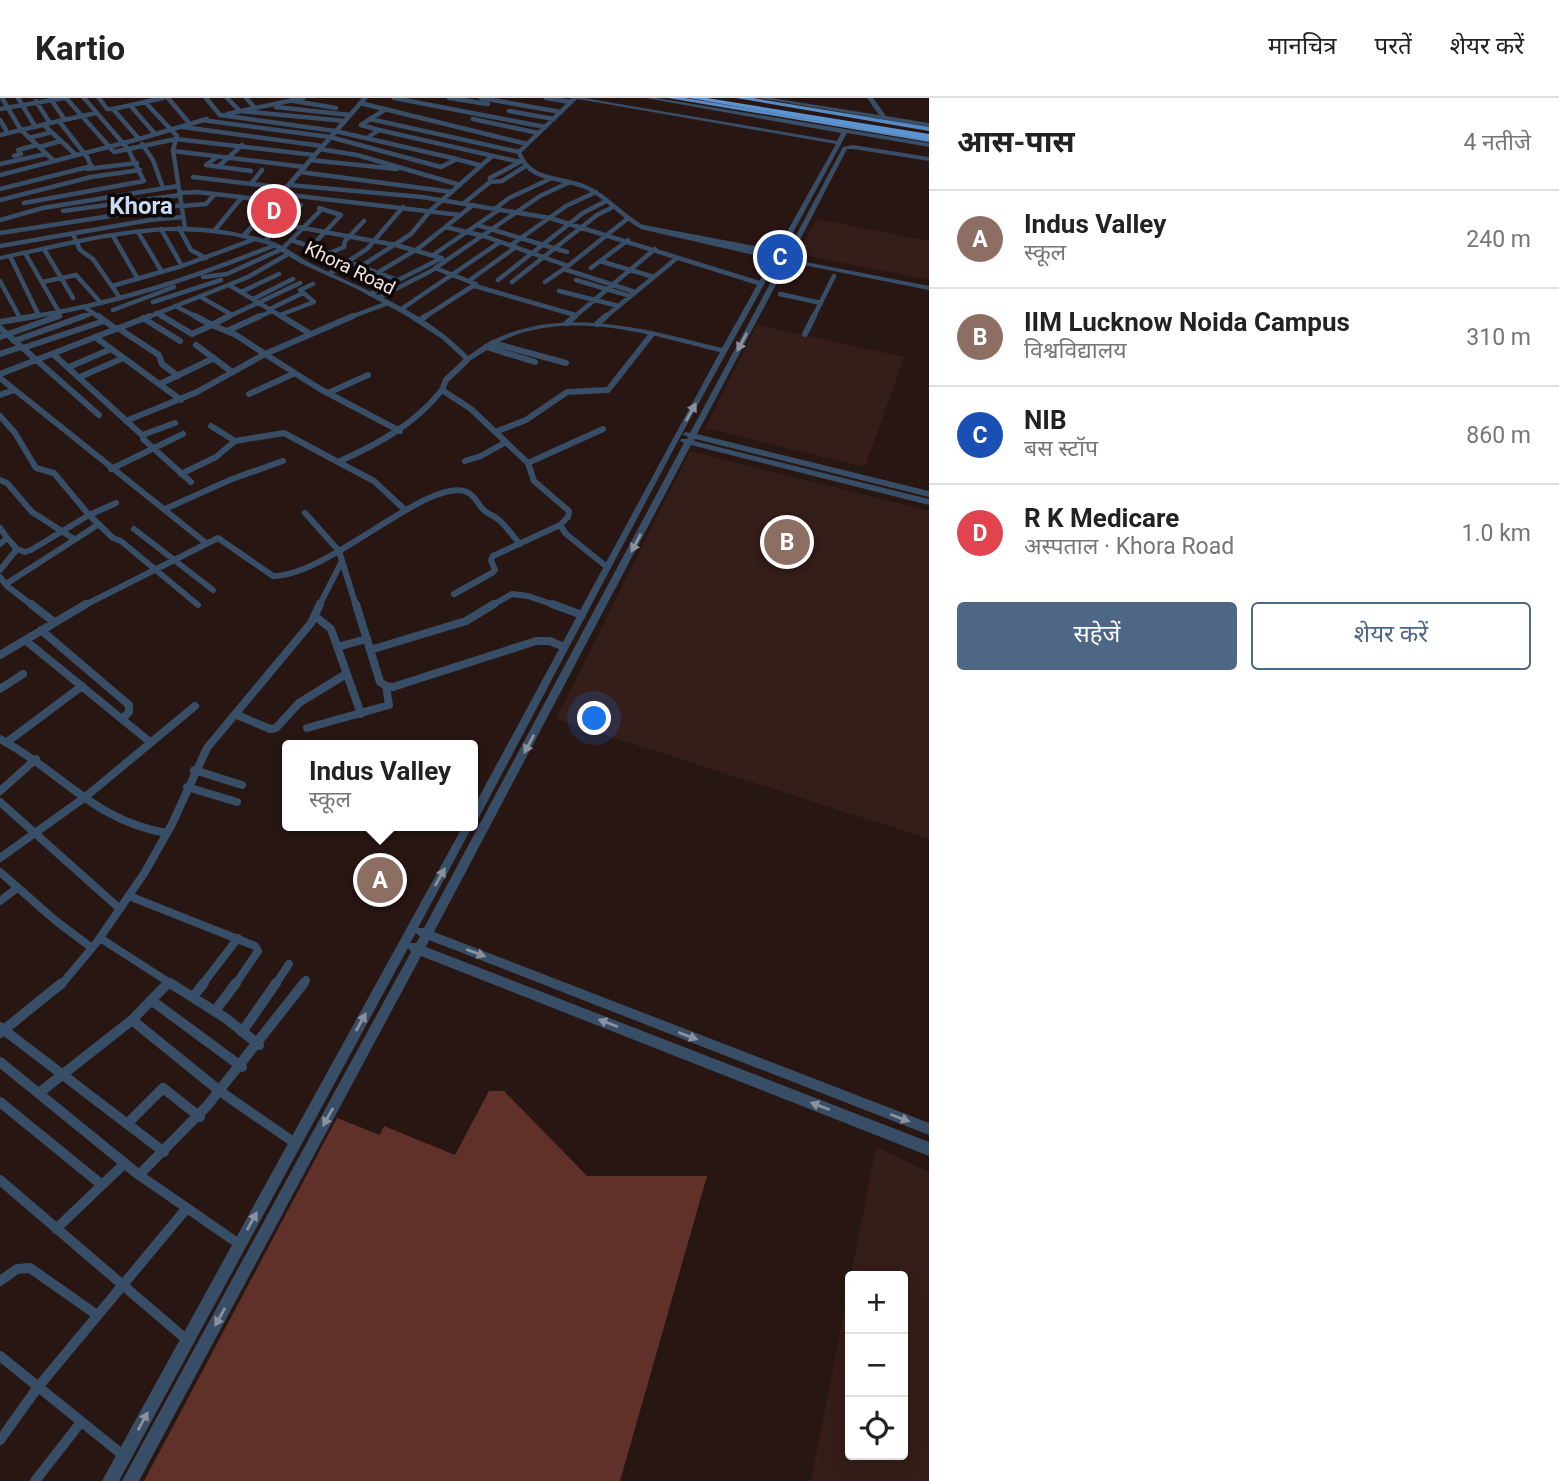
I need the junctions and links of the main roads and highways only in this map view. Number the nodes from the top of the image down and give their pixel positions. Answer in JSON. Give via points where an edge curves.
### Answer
{"nodes":[{"id":1,"x":672,"y":98,"type":"edge"},
{"id":2,"x":694,"y":98,"type":"edge"},
{"id":3,"x":718,"y":98,"type":"edge"},
{"id":4,"x":740,"y":98,"type":"edge"},
{"id":5,"x":929,"y":135,"type":"edge"}],
"edges":[{"from":1,"to":5,"type":"highway"},
{"from":2,"to":5,"type":"highway"},
{"from":3,"to":5,"type":"highway"},
{"from":4,"to":5,"type":"highway"}]}
